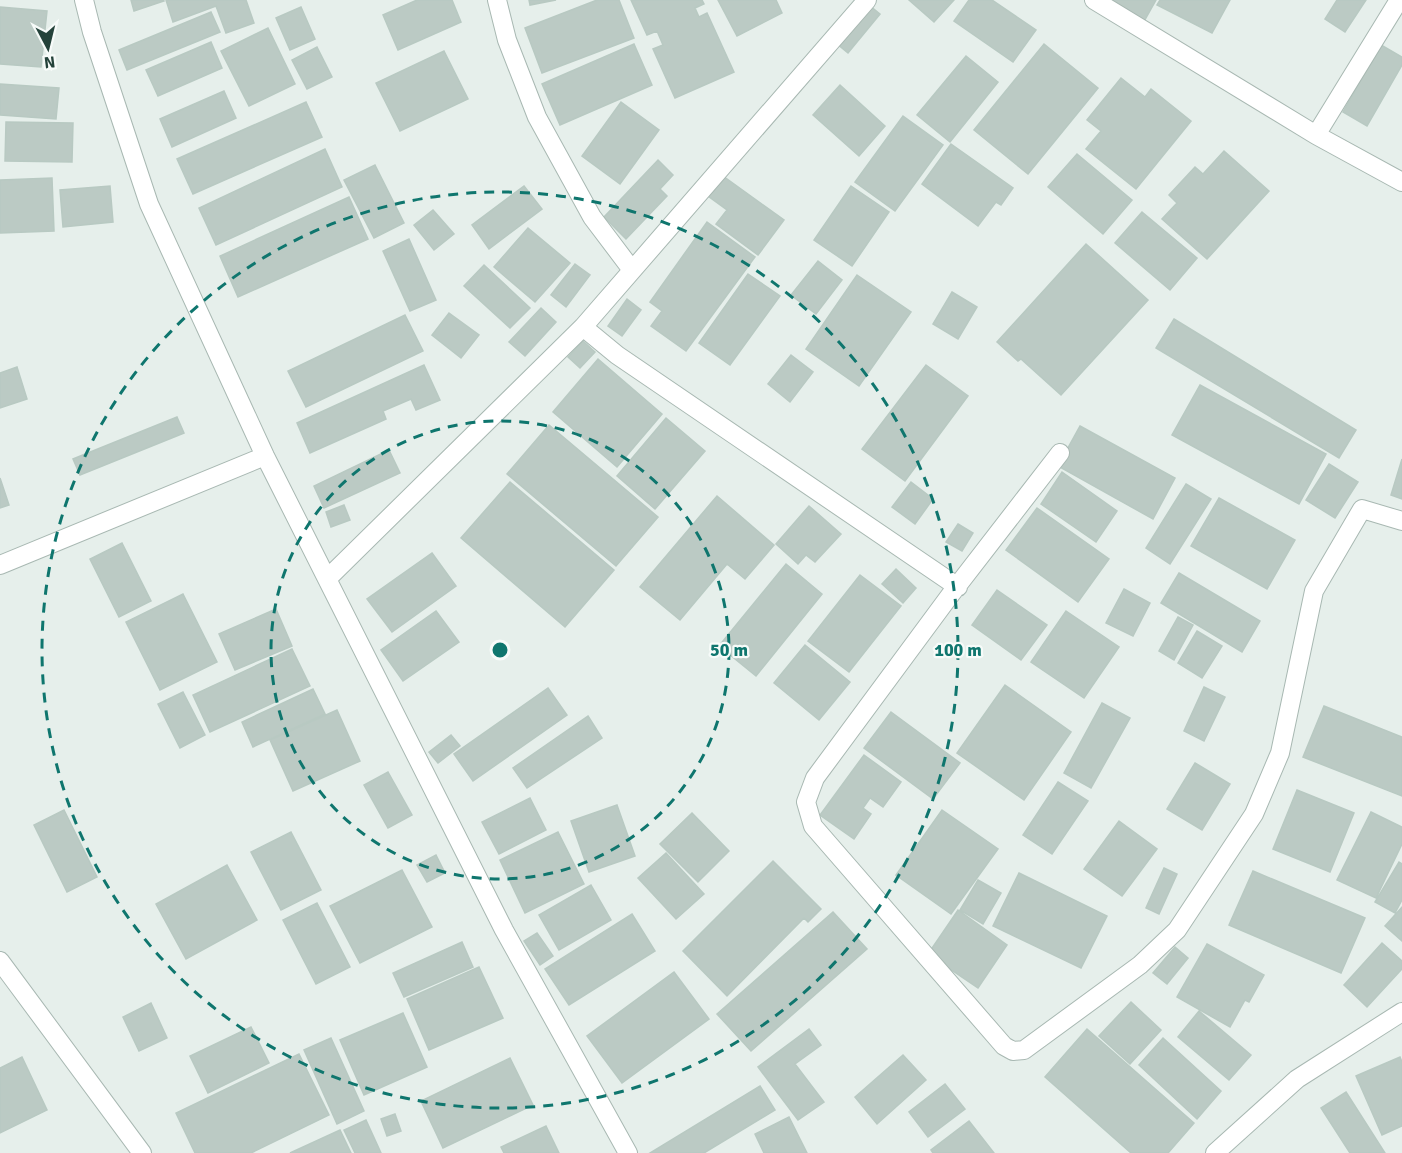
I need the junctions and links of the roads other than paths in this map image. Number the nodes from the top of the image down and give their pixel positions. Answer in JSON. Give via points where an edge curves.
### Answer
{"nodes":[{"id":1,"x":84,"y":0,"type":"edge"},
{"id":2,"x":496,"y":0,"type":"edge"},
{"id":3,"x":867,"y":0,"type":"edge"},
{"id":4,"x":1094,"y":0,"type":"edge"},
{"id":5,"x":1399,"y":0,"type":"edge"},
{"id":6,"x":1316,"y":135,"type":"junction"},
{"id":7,"x":1402,"y":182,"type":"edge"},
{"id":8,"x":632,"y":270,"type":"junction"},
{"id":9,"x":583,"y":327,"type":"junction"},
{"id":10,"x":1060,"y":453,"type":"dead end"},
{"id":11,"x":265,"y":456,"type":"junction"},
{"id":12,"x":1402,"y":521,"type":"edge"},
{"id":13,"x":0,"y":565,"type":"edge"},
{"id":14,"x":328,"y":578,"type":"junction"},
{"id":15,"x":958,"y":587,"type":"junction"},
{"id":16,"x":0,"y":961,"type":"edge"},
{"id":17,"x":1402,"y":1012,"type":"edge"},
{"id":18,"x":142,"y":1153,"type":"edge"},
{"id":19,"x":628,"y":1153,"type":"edge"},
{"id":20,"x":1215,"y":1153,"type":"edge"}],
"edges":[{"from":1,"to":11,"type":"street","via":[[149,204]]},
{"from":2,"to":8,"type":"street","via":[[537,117],[592,217]]},
{"from":3,"to":8,"type":"street"},
{"from":4,"to":6,"type":"street"},
{"from":5,"to":6,"type":"street"},
{"from":6,"to":7,"type":"street"},
{"from":8,"to":9,"type":"street"},
{"from":9,"to":14,"type":"street"},
{"from":9,"to":15,"type":"street"},
{"from":10,"to":15,"type":"street"},
{"from":11,"to":13,"type":"street"},
{"from":11,"to":14,"type":"street"},
{"from":12,"to":15,"type":"street","via":[[1362,508],[1314,591],[1280,753],[1254,814],[1177,930],[1140,965],[1024,1050],[1013,1051],[1004,1046],[813,826],[806,801],[815,778]]},
{"from":14,"to":19,"type":"street","via":[[504,930]]},
{"from":16,"to":18,"type":"street"},
{"from":17,"to":20,"type":"street","via":[[1297,1079]]}]}
